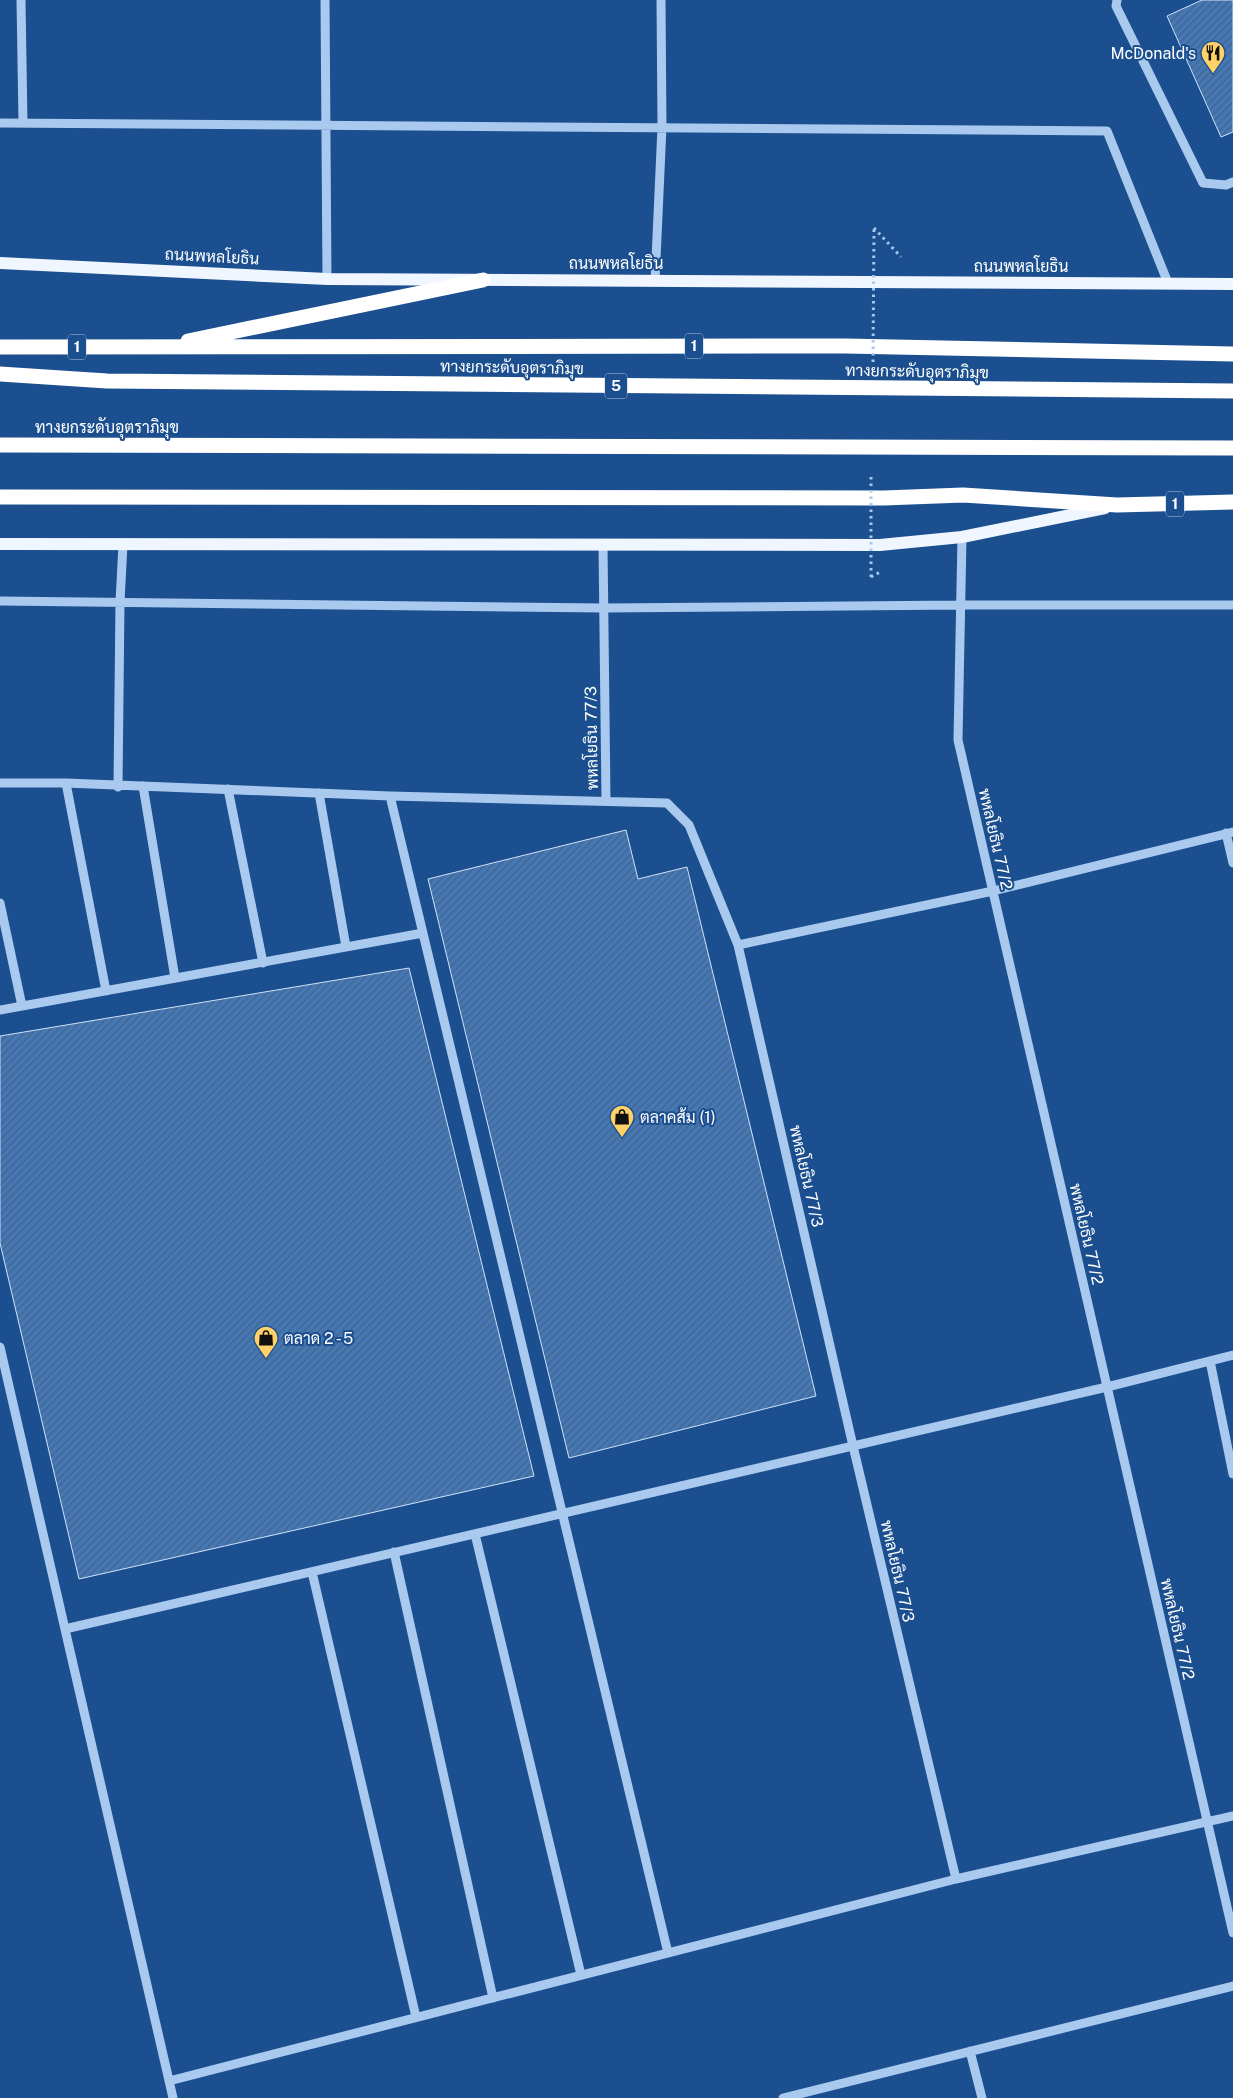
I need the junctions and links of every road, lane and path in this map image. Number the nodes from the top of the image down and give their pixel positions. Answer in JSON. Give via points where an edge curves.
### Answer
{"nodes":[{"id":1,"x":21,"y":0,"type":"edge"},
{"id":2,"x":325,"y":0,"type":"edge"},
{"id":3,"x":661,"y":0,"type":"edge"},
{"id":4,"x":1116,"y":0,"type":"edge"},
{"id":5,"x":0,"y":123,"type":"edge"},
{"id":6,"x":23,"y":123,"type":"junction"},
{"id":7,"x":326,"y":125,"type":"junction"},
{"id":8,"x":662,"y":127,"type":"junction"},
{"id":9,"x":1233,"y":182,"type":"edge"},
{"id":10,"x":0,"y":263,"type":"edge"},
{"id":11,"x":327,"y":279,"type":"junction"},
{"id":12,"x":483,"y":280,"type":"junction"},
{"id":13,"x":655,"y":281,"type":"junction"},
{"id":14,"x":1168,"y":283,"type":"junction"},
{"id":15,"x":1233,"y":284,"type":"edge"},
{"id":16,"x":0,"y":347,"type":"edge"},
{"id":17,"x":154,"y":348,"type":"junction"},
{"id":18,"x":1233,"y":354,"type":"edge"},
{"id":19,"x":0,"y":374,"type":"edge"},
{"id":20,"x":1233,"y":391,"type":"edge"},
{"id":21,"x":0,"y":445,"type":"edge"},
{"id":22,"x":1233,"y":448,"type":"edge"},
{"id":23,"x":0,"y":497,"type":"edge"},
{"id":24,"x":1233,"y":502,"type":"edge"},
{"id":25,"x":1117,"y":505,"type":"junction"},
{"id":26,"x":962,"y":537,"type":"junction"},
{"id":27,"x":0,"y":544,"type":"edge"},
{"id":28,"x":123,"y":544,"type":"junction"},
{"id":29,"x":603,"y":544,"type":"junction"},
{"id":30,"x":0,"y":601,"type":"edge"},
{"id":31,"x":120,"y":602,"type":"junction"},
{"id":32,"x":961,"y":605,"type":"junction"},
{"id":33,"x":1233,"y":605,"type":"edge"},
{"id":34,"x":604,"y":608,"type":"junction"},
{"id":35,"x":0,"y":783,"type":"edge"},
{"id":36,"x":66,"y":783,"type":"junction"},
{"id":37,"x":118,"y":786,"type":"junction"},
{"id":38,"x":143,"y":786,"type":"junction"},
{"id":39,"x":228,"y":789,"type":"junction"},
{"id":40,"x":319,"y":793,"type":"junction"},
{"id":41,"x":390,"y":796,"type":"junction"},
{"id":42,"x":606,"y":800,"type":"junction"},
{"id":43,"x":1230,"y":833,"type":"edge"},
{"id":44,"x":1233,"y":863,"type":"edge"},
{"id":45,"x":993,"y":891,"type":"junction"},
{"id":46,"x":0,"y":904,"type":"edge"},
{"id":47,"x":424,"y":933,"type":"junction"},
{"id":48,"x":738,"y":945,"type":"junction"},
{"id":49,"x":346,"y":947,"type":"junction"},
{"id":50,"x":263,"y":962,"type":"junction"},
{"id":51,"x":175,"y":978,"type":"junction"},
{"id":52,"x":106,"y":991,"type":"junction"},
{"id":53,"x":22,"y":1006,"type":"junction"},
{"id":54,"x":0,"y":1010,"type":"edge"},
{"id":55,"x":0,"y":1347,"type":"edge"},
{"id":56,"x":1233,"y":1355,"type":"edge"},
{"id":57,"x":1210,"y":1361,"type":"junction"},
{"id":58,"x":1107,"y":1387,"type":"junction"},
{"id":59,"x":853,"y":1446,"type":"junction"},
{"id":60,"x":1233,"y":1474,"type":"edge"},
{"id":61,"x":563,"y":1513,"type":"junction"},
{"id":62,"x":475,"y":1534,"type":"junction"},
{"id":63,"x":394,"y":1552,"type":"junction"},
{"id":64,"x":312,"y":1572,"type":"junction"},
{"id":65,"x":65,"y":1629,"type":"junction"},
{"id":66,"x":1233,"y":1816,"type":"edge"},
{"id":67,"x":1208,"y":1821,"type":"junction"},
{"id":68,"x":956,"y":1879,"type":"junction"},
{"id":69,"x":1233,"y":1933,"type":"edge"},
{"id":70,"x":668,"y":1953,"type":"junction"},
{"id":71,"x":580,"y":1975,"type":"junction"},
{"id":72,"x":1233,"y":1986,"type":"edge"},
{"id":73,"x":493,"y":1998,"type":"junction"},
{"id":74,"x":416,"y":2018,"type":"junction"},
{"id":75,"x":970,"y":2051,"type":"junction"},
{"id":76,"x":169,"y":2081,"type":"junction"},
{"id":77,"x":173,"y":2098,"type":"edge"},
{"id":78,"x":783,"y":2098,"type":"edge"},
{"id":79,"x":982,"y":2098,"type":"edge"}],
"edges":[{"from":1,"to":6,"type":"street"},
{"from":2,"to":7,"type":"street"},
{"from":3,"to":8,"type":"street"},
{"from":4,"to":9,"type":"street","via":[[1116,6],[1203,183]]},
{"from":5,"to":6,"type":"street"},
{"from":6,"to":7,"type":"street"},
{"from":7,"to":8,"type":"street"},
{"from":7,"to":11,"type":"street"},
{"from":8,"to":13,"type":"street"},
{"from":8,"to":14,"type":"street","via":[[1107,131]]},
{"from":10,"to":11,"type":"main road","name":"ถนนพหลโยธิน"},
{"from":11,"to":12,"type":"main road","name":"ถนนพหลโยธิน"},
{"from":12,"to":13,"type":"main road","name":"ถนนพหลโยธิน"},
{"from":12,"to":17,"type":"highway"},
{"from":13,"to":14,"type":"main road","name":"ถนนพหลโยธิน"},
{"from":14,"to":15,"type":"main road","name":"ถนนพหลโยธิน"},
{"from":16,"to":17,"type":"highway","number":"1"},
{"from":17,"to":18,"type":"highway","number":"1","via":[[844,346]]},
{"from":19,"to":20,"type":"highway","name":"ทางยกระดับอุตราภิมุข","number":"5","bridge":true,"via":[[107,381]]},
{"from":21,"to":22,"type":"highway","name":"ทางยกระดับอุตราภิมุข","bridge":true},
{"from":23,"to":25,"type":"highway","number":"1","via":[[884,498],[963,495]]},
{"from":24,"to":25,"type":"highway","number":"1"},
{"from":25,"to":26,"type":"main road","number":"1"},
{"from":26,"to":29,"type":"main road","number":"1","via":[[880,545]]},
{"from":26,"to":32,"type":"street","name":"พหลโยธิน 77/2"},
{"from":27,"to":28,"type":"main road","number":"1"},
{"from":28,"to":29,"type":"main road","number":"1"},
{"from":28,"to":31,"type":"street"},
{"from":29,"to":34,"type":"street","name":"พหลโยธิน 77/3"},
{"from":30,"to":31,"type":"street"},
{"from":31,"to":34,"type":"street"},
{"from":31,"to":37,"type":"street"},
{"from":32,"to":33,"type":"street"},
{"from":32,"to":34,"type":"street"},
{"from":32,"to":45,"type":"street","name":"พหลโยธิน 77/2","via":[[958,740]]},
{"from":34,"to":42,"type":"street","name":"พหลโยธิน 77/3"},
{"from":35,"to":36,"type":"street"},
{"from":36,"to":37,"type":"street"},
{"from":36,"to":52,"type":"street"},
{"from":37,"to":38,"type":"street"},
{"from":38,"to":39,"type":"street"},
{"from":38,"to":51,"type":"street"},
{"from":39,"to":40,"type":"street"},
{"from":39,"to":50,"type":"street"},
{"from":40,"to":41,"type":"street"},
{"from":40,"to":49,"type":"street"},
{"from":41,"to":42,"type":"street"},
{"from":41,"to":47,"type":"street"},
{"from":42,"to":48,"type":"street","name":"พหลโยธิน 77/3","via":[[667,803],[689,825]]},
{"from":43,"to":44,"type":"street"},
{"from":43,"to":45,"type":"street"},
{"from":45,"to":48,"type":"street"},
{"from":45,"to":58,"type":"street","name":"พหลโยธิน 77/2"},
{"from":46,"to":53,"type":"street"},
{"from":47,"to":49,"type":"street"},
{"from":47,"to":61,"type":"street"},
{"from":48,"to":59,"type":"street","name":"พหลโยธิน 77/3"},
{"from":49,"to":50,"type":"street"},
{"from":50,"to":51,"type":"street"},
{"from":51,"to":52,"type":"street"},
{"from":52,"to":53,"type":"street"},
{"from":53,"to":54,"type":"street"},
{"from":55,"to":65,"type":"street"},
{"from":56,"to":57,"type":"street"},
{"from":57,"to":58,"type":"street"},
{"from":57,"to":60,"type":"street"},
{"from":58,"to":59,"type":"street"},
{"from":58,"to":67,"type":"street","name":"พหลโยธิน 77/2"},
{"from":59,"to":61,"type":"street"},
{"from":59,"to":68,"type":"street","name":"พหลโยธิน 77/3"},
{"from":61,"to":62,"type":"street"},
{"from":61,"to":70,"type":"street"},
{"from":62,"to":63,"type":"street"},
{"from":62,"to":71,"type":"street"},
{"from":63,"to":64,"type":"street"},
{"from":63,"to":73,"type":"street"},
{"from":64,"to":65,"type":"street"},
{"from":64,"to":74,"type":"street"},
{"from":65,"to":76,"type":"street"},
{"from":66,"to":67,"type":"street"},
{"from":67,"to":68,"type":"street"},
{"from":67,"to":69,"type":"street","name":"พหลโยธิน 77/2"},
{"from":68,"to":70,"type":"street"},
{"from":70,"to":71,"type":"street"},
{"from":71,"to":73,"type":"street"},
{"from":72,"to":75,"type":"street"},
{"from":73,"to":74,"type":"street"},
{"from":74,"to":76,"type":"street"},
{"from":75,"to":78,"type":"street"},
{"from":75,"to":79,"type":"street"},
{"from":76,"to":77,"type":"street"}]}
